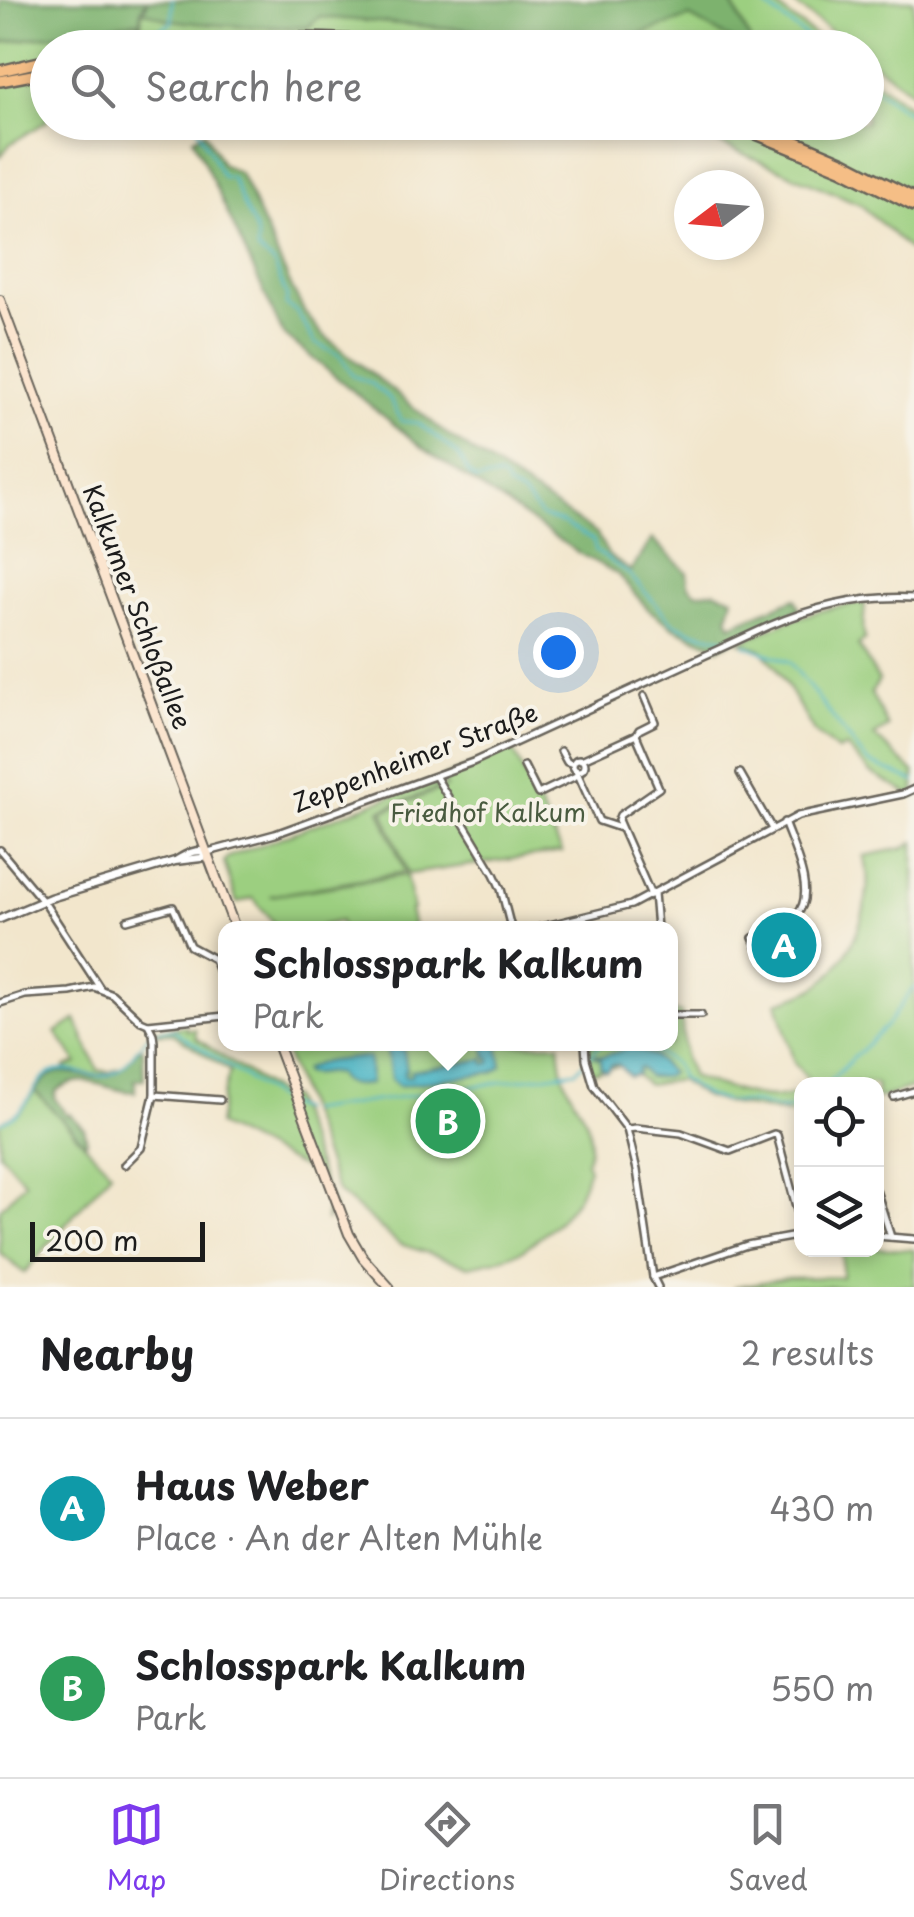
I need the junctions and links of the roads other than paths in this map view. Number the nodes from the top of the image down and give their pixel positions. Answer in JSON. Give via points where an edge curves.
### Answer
{"nodes":[{"id":1,"x":30,"y":64,"type":"edge"},
{"id":2,"x":0,"y":70,"type":"edge"},
{"id":3,"x":30,"y":76,"type":"edge"},
{"id":4,"x":0,"y":82,"type":"edge"},
{"id":5,"x":771,"y":140,"type":"edge"},
{"id":6,"x":792,"y":140,"type":"edge"},
{"id":7,"x":914,"y":198,"type":"edge"},
{"id":8,"x":914,"y":206,"type":"edge"},
{"id":9,"x":0,"y":300,"type":"edge"},
{"id":10,"x":914,"y":598,"type":"edge"},
{"id":11,"x":644,"y":696,"type":"dead end"},
{"id":12,"x":636,"y":735,"type":"junction"},
{"id":13,"x":562,"y":751,"type":"dead end"},
{"id":14,"x":524,"y":766,"type":"dead end"},
{"id":15,"x":576,"y":770,"type":"junction"},
{"id":16,"x":740,"y":772,"type":"dead end"},
{"id":17,"x":436,"y":776,"type":"junction"},
{"id":18,"x":914,"y":789,"type":"edge"},
{"id":19,"x":784,"y":822,"type":"junction"},
{"id":20,"x":620,"y":828,"type":"junction"},
{"id":21,"x":772,"y":829,"type":"junction"},
{"id":22,"x":0,"y":850,"type":"edge"},
{"id":23,"x":208,"y":852,"type":"junction"},
{"id":24,"x":652,"y":894,"type":"junction"},
{"id":25,"x":42,"y":900,"type":"junction"},
{"id":26,"x":0,"y":919,"type":"edge"},
{"id":27,"x":127,"y":920,"type":"dead end"},
{"id":28,"x":233,"y":921,"type":"edge"},
{"id":29,"x":509,"y":921,"type":"edge"},
{"id":30,"x":566,"y":921,"type":"edge"},
{"id":31,"x":656,"y":921,"type":"edge"},
{"id":32,"x":769,"y":930,"type":"junction"},
{"id":33,"x":218,"y":971,"type":"edge"},
{"id":34,"x":100,"y":988,"type":"junction"},
{"id":35,"x":0,"y":1004,"type":"edge"},
{"id":36,"x":678,"y":1014,"type":"edge"},
{"id":37,"x":701,"y":1015,"type":"dead end"},
{"id":38,"x":218,"y":1017,"type":"edge"},
{"id":39,"x":151,"y":1030,"type":"junction"},
{"id":40,"x":280,"y":1051,"type":"edge"},
{"id":41,"x":585,"y":1051,"type":"edge"},
{"id":42,"x":914,"y":1091,"type":"edge"},
{"id":43,"x":154,"y":1095,"type":"junction"},
{"id":44,"x":894,"y":1097,"type":"dead end"},
{"id":45,"x":220,"y":1100,"type":"dead end"},
{"id":46,"x":627,"y":1129,"type":"junction"},
{"id":47,"x":124,"y":1165,"type":"dead end"},
{"id":48,"x":794,"y":1201,"type":"edge"},
{"id":49,"x":884,"y":1215,"type":"edge"},
{"id":50,"x":794,"y":1234,"type":"edge"},
{"id":51,"x":884,"y":1237,"type":"edge"},
{"id":52,"x":891,"y":1237,"type":"junction"},
{"id":53,"x":914,"y":1240,"type":"edge"},
{"id":54,"x":653,"y":1277,"type":"junction"},
{"id":55,"x":389,"y":1287,"type":"edge"},
{"id":56,"x":658,"y":1287,"type":"edge"}],
"edges":[{"from":1,"to":2,"type":"highway"},
{"from":3,"to":4,"type":"highway"},
{"from":5,"to":8,"type":"highway"},
{"from":6,"to":7,"type":"highway"},
{"from":9,"to":23,"type":"main road","name":"Kalkumer Schloßallee"},
{"from":10,"to":17,"type":"street","name":"Zeppenheimer Straße","via":[[872,598],[789,618]]},
{"from":11,"to":12,"type":"street","via":[[655,722]]},
{"from":12,"to":15,"type":"street","via":[[581,760],[585,767]]},
{"from":12,"to":20,"type":"street","via":[[658,788],[620,815]]},
{"from":13,"to":15,"type":"street"},
{"from":14,"to":15,"type":"street","via":[[538,794]]},
{"from":15,"to":20,"type":"street","via":[[599,820]]},
{"from":16,"to":21,"type":"street"},
{"from":17,"to":23,"type":"street","name":"Zeppenheimer Straße"},
{"from":17,"to":29,"type":"street","via":[[494,874]]},
{"from":18,"to":19,"type":"street"},
{"from":19,"to":21,"type":"street"},
{"from":19,"to":32,"type":"street","via":[[806,895],[796,916]]},
{"from":20,"to":24,"type":"street"},
{"from":21,"to":24,"type":"street"},
{"from":22,"to":25,"type":"street"},
{"from":23,"to":25,"type":"street"},
{"from":23,"to":28,"type":"main road","name":"Kalkumer Schloßallee"},
{"from":24,"to":30,"type":"street"},
{"from":24,"to":31,"type":"street"},
{"from":25,"to":26,"type":"street"},
{"from":25,"to":34,"type":"street"},
{"from":27,"to":33,"type":"street","via":[[173,907],[190,946],[214,959]]},
{"from":32,"to":32,"type":"street","via":[[753,938],[760,953],[773,946]]},
{"from":34,"to":35,"type":"street"},
{"from":34,"to":39,"type":"street"},
{"from":36,"to":37,"type":"street"},
{"from":38,"to":39,"type":"street"},
{"from":39,"to":43,"type":"street"},
{"from":40,"to":55,"type":"main road","via":[[350,1234]]},
{"from":41,"to":46,"type":"street","via":[[594,1086]]},
{"from":42,"to":44,"type":"street"},
{"from":43,"to":45,"type":"street"},
{"from":43,"to":47,"type":"street","via":[[141,1148]]},
{"from":46,"to":48,"type":"street","via":[[682,1133],[730,1151],[777,1135]]},
{"from":46,"to":54,"type":"street"},
{"from":49,"to":52,"type":"street"},
{"from":50,"to":54,"type":"street"},
{"from":51,"to":52,"type":"street"},
{"from":52,"to":53,"type":"street"},
{"from":54,"to":56,"type":"street"}]}
